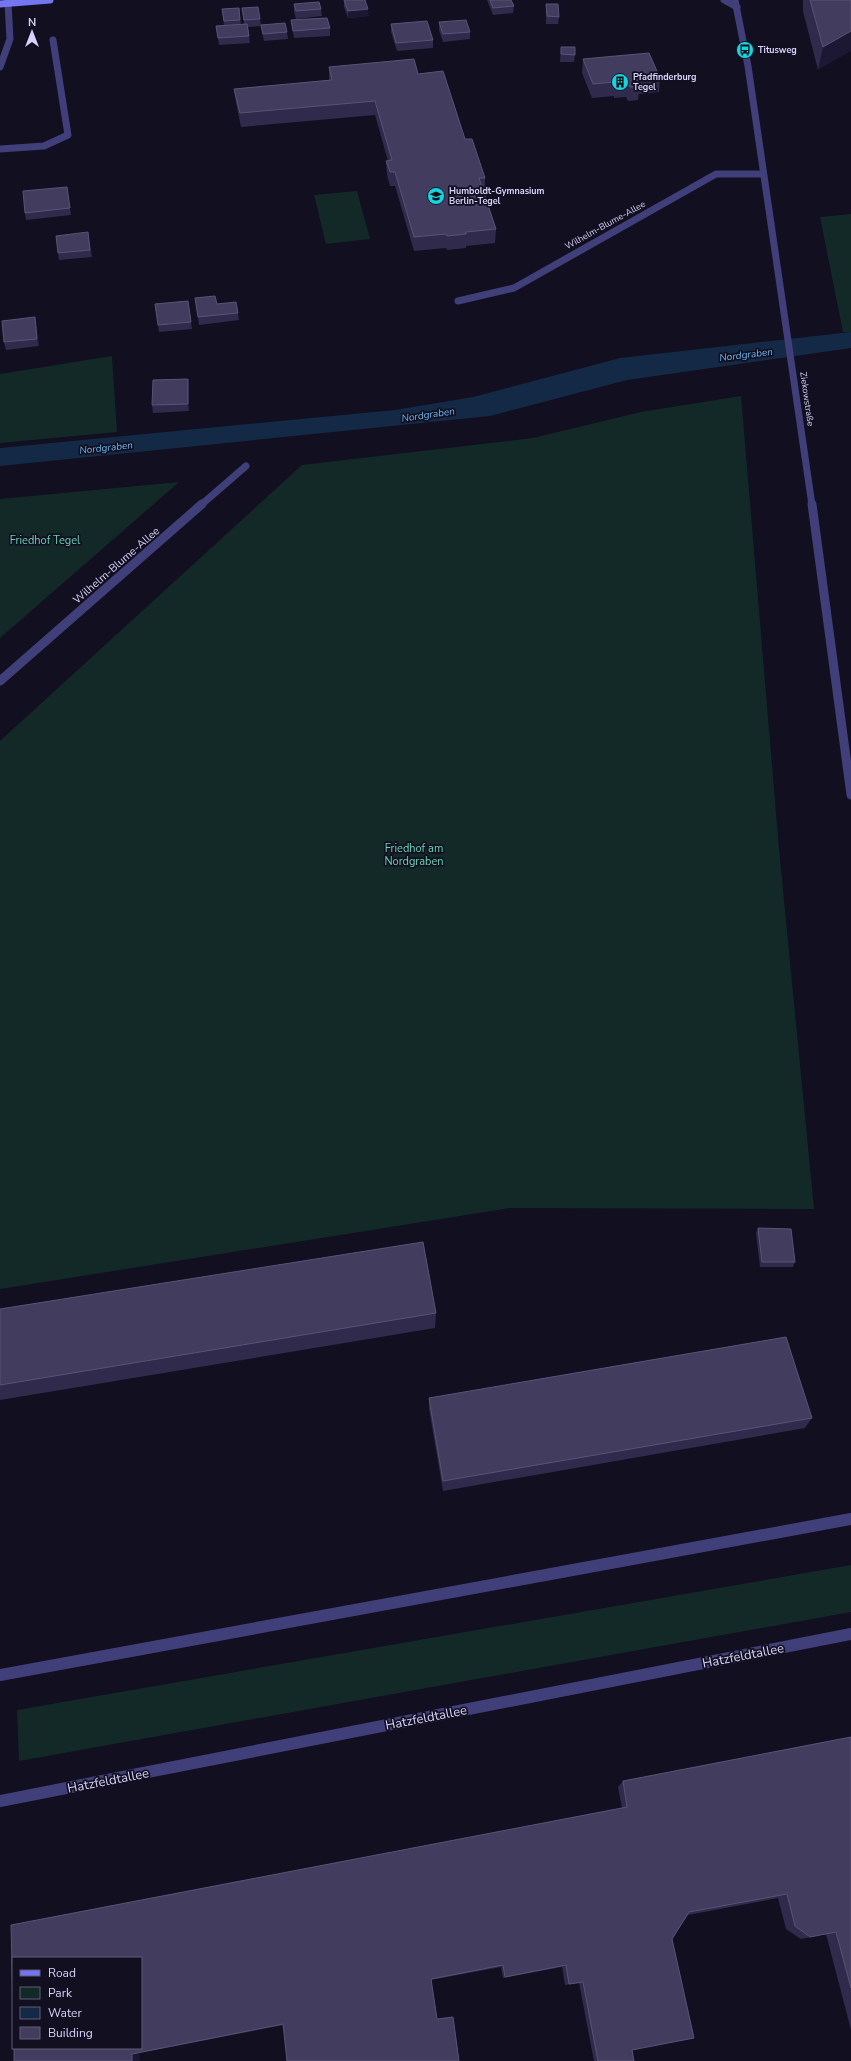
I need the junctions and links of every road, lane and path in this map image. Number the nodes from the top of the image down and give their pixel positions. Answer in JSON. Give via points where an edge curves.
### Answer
{"nodes":[{"id":1,"x":50,"y":0,"type":"edge"},
{"id":2,"x":724,"y":0,"type":"edge"},
{"id":3,"x":735,"y":0,"type":"edge"},
{"id":4,"x":8,"y":3,"type":"junction"},
{"id":5,"x":0,"y":4,"type":"edge"},
{"id":6,"x":737,"y":7,"type":"junction"},
{"id":7,"x":53,"y":40,"type":"dead end"},
{"id":8,"x":0,"y":67,"type":"edge"},
{"id":9,"x":0,"y":149,"type":"edge"},
{"id":10,"x":763,"y":174,"type":"junction"},
{"id":11,"x":458,"y":301,"type":"dead end"},
{"id":12,"x":246,"y":466,"type":"dead end"},
{"id":13,"x":0,"y":681,"type":"edge"},
{"id":14,"x":851,"y":795,"type":"edge"},
{"id":15,"x":851,"y":1519,"type":"edge"},
{"id":16,"x":851,"y":1634,"type":"edge"},
{"id":17,"x":0,"y":1675,"type":"edge"},
{"id":18,"x":0,"y":1801,"type":"edge"}],
"edges":[{"from":1,"to":4,"type":"main road"},
{"from":2,"to":6,"type":"street"},
{"from":3,"to":6,"type":"street","name":"Ziekowstraße"},
{"from":4,"to":5,"type":"main road"},
{"from":4,"to":8,"type":"street","via":[[10,39]]},
{"from":6,"to":10,"type":"street","name":"Ziekowstraße"},
{"from":7,"to":9,"type":"street","via":[[68,135],[44,146]]},
{"from":10,"to":11,"type":"street","name":"Wilhelm-Blume-Allee","via":[[716,174],[514,288]]},
{"from":10,"to":14,"type":"street","name":"Ziekowstraße","via":[[794,378]]},
{"from":12,"to":13,"type":"street","name":"Wilhelm-Blume-Allee"},
{"from":15,"to":17,"type":"street"},
{"from":16,"to":18,"type":"street","name":"Hatzfeldtallee"}]}
